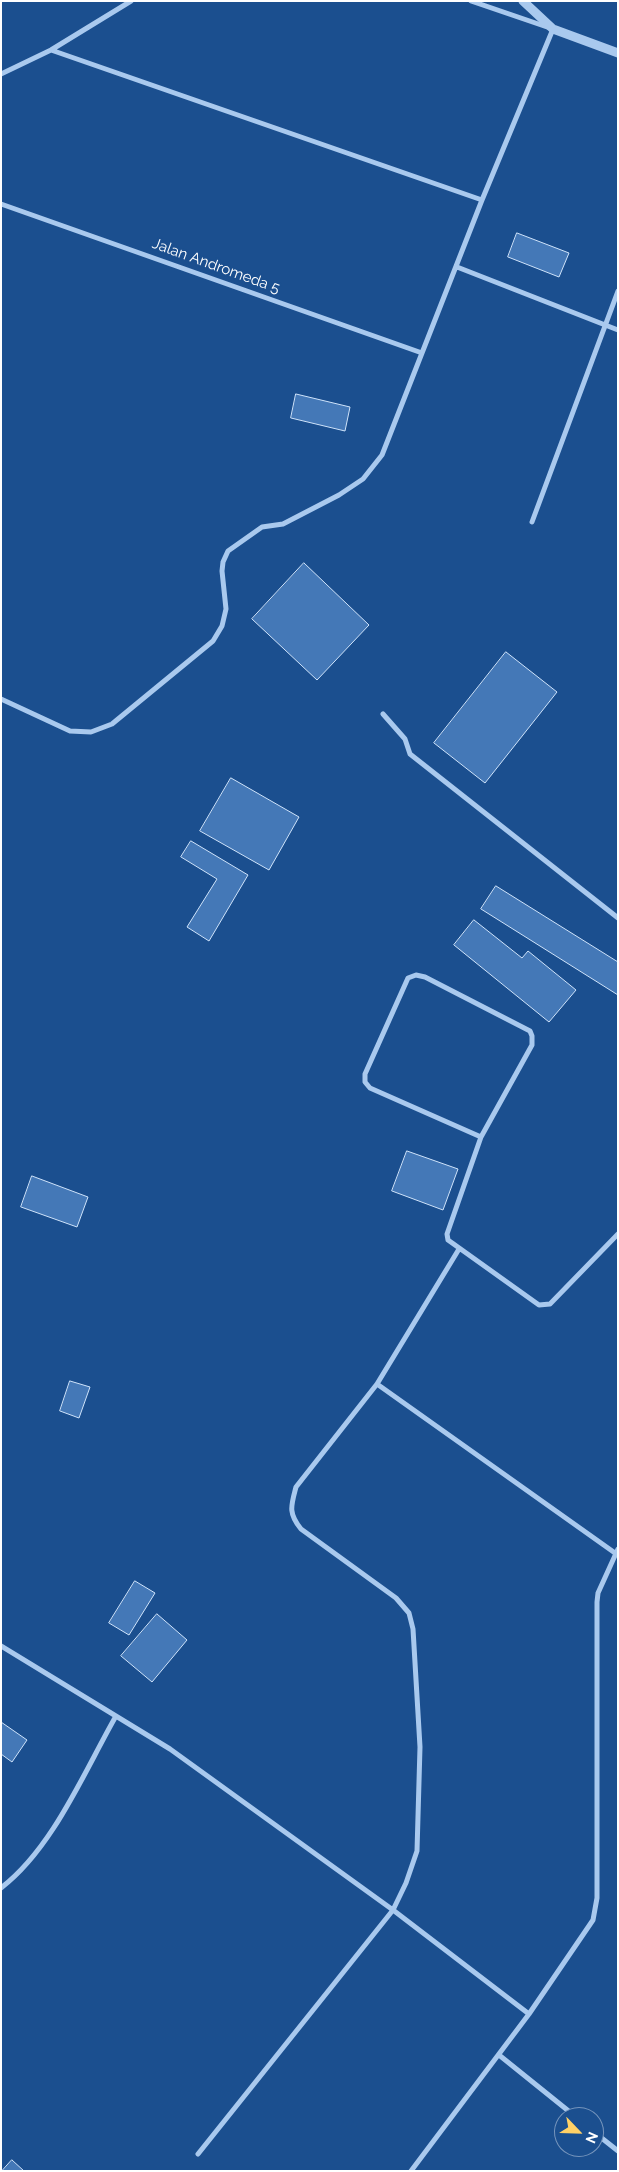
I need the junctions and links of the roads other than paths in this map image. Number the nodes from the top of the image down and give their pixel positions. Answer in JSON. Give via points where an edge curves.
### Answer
{"nodes":[{"id":1,"x":131,"y":1,"type":"edge"},
{"id":2,"x":471,"y":1,"type":"edge"},
{"id":3,"x":523,"y":1,"type":"edge"},
{"id":4,"x":553,"y":28,"type":"junction"},
{"id":5,"x":51,"y":50,"type":"junction"},
{"id":6,"x":618,"y":53,"type":"edge"},
{"id":7,"x":1,"y":74,"type":"edge"},
{"id":8,"x":482,"y":200,"type":"junction"},
{"id":9,"x":1,"y":204,"type":"edge"},
{"id":10,"x":457,"y":267,"type":"junction"},
{"id":11,"x":618,"y":291,"type":"edge"},
{"id":12,"x":605,"y":326,"type":"junction"},
{"id":13,"x":618,"y":330,"type":"edge"},
{"id":14,"x":422,"y":353,"type":"junction"},
{"id":15,"x":532,"y":522,"type":"dead end"},
{"id":16,"x":1,"y":699,"type":"edge"},
{"id":17,"x":383,"y":714,"type":"dead end"},
{"id":18,"x":618,"y":918,"type":"edge"},
{"id":19,"x":482,"y":1137,"type":"junction"},
{"id":20,"x":618,"y":1234,"type":"edge"},
{"id":21,"x":459,"y":1249,"type":"junction"},
{"id":22,"x":377,"y":1384,"type":"junction"},
{"id":23,"x":617,"y":1551,"type":"edge"},
{"id":24,"x":1,"y":1646,"type":"edge"},
{"id":25,"x":116,"y":1716,"type":"junction"},
{"id":26,"x":1,"y":1888,"type":"edge"},
{"id":27,"x":392,"y":1910,"type":"junction"},
{"id":28,"x":529,"y":2014,"type":"junction"},
{"id":29,"x":499,"y":2055,"type":"junction"},
{"id":30,"x":564,"y":2107,"type":"edge"},
{"id":31,"x":604,"y":2140,"type":"edge"},
{"id":32,"x":618,"y":2151,"type":"edge"},
{"id":33,"x":198,"y":2154,"type":"dead end"},
{"id":34,"x":412,"y":2171,"type":"edge"}],
"edges":[{"from":1,"to":5,"type":"street"},
{"from":2,"to":4,"type":"street"},
{"from":3,"to":4,"type":"street"},
{"from":4,"to":6,"type":"street"},
{"from":4,"to":8,"type":"street"},
{"from":5,"to":7,"type":"street"},
{"from":5,"to":8,"type":"street"},
{"from":8,"to":10,"type":"street"},
{"from":9,"to":14,"type":"street","name":"Jalan Andromeda 5"},
{"from":10,"to":12,"type":"street"},
{"from":10,"to":14,"type":"street"},
{"from":11,"to":12,"type":"street"},
{"from":12,"to":13,"type":"street"},
{"from":12,"to":15,"type":"street"},
{"from":14,"to":16,"type":"street","via":[[382,455],[363,478],[339,495],[283,524],[262,527],[228,551],[222,570],[226,609],[222,626],[213,641],[112,724],[91,732],[70,731]]},
{"from":17,"to":18,"type":"street","via":[[404,739],[410,754]]},
{"from":19,"to":19,"type":"street","via":[[370,1088],[365,1082],[365,1074],[408,978],[425,976],[530,1032],[532,1036],[532,1045]]},
{"from":19,"to":21,"type":"street","via":[[447,1234],[448,1240]]},
{"from":20,"to":21,"type":"street","via":[[550,1304],[539,1305]]},
{"from":21,"to":22,"type":"street"},
{"from":22,"to":23,"type":"street"},
{"from":22,"to":27,"type":"street","via":[[296,1487],[290,1507],[301,1529],[396,1598],[409,1613],[413,1629],[420,1747],[417,1851]]},
{"from":23,"to":28,"type":"street","via":[[597,1602],[597,1908],[593,1920]]},
{"from":24,"to":25,"type":"street"},
{"from":25,"to":26,"type":"street","via":[[49,1837],[12,1880]]},
{"from":25,"to":27,"type":"street","via":[[170,1749]]},
{"from":27,"to":28,"type":"street"},
{"from":27,"to":33,"type":"street"},
{"from":28,"to":29,"type":"street"},
{"from":29,"to":30,"type":"street"},
{"from":29,"to":34,"type":"street"},
{"from":31,"to":32,"type":"street"}]}
